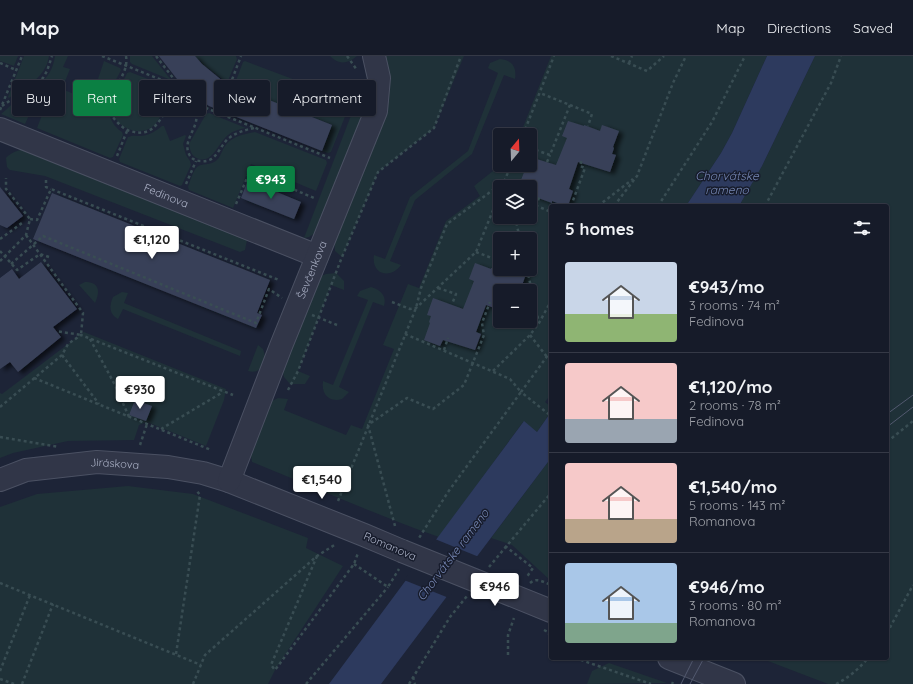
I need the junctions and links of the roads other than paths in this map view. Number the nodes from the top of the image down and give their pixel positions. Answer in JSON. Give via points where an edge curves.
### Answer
{"nodes":[{"id":1,"x":374,"y":56,"type":"edge"},
{"id":2,"x":5,"y":137,"type":"edge"},
{"id":3,"x":317,"y":256,"type":"junction"},
{"id":4,"x":0,"y":480,"type":"edge"},
{"id":5,"x":229,"y":481,"type":"junction"},
{"id":6,"x":545,"y":619,"type":"edge"},
{"id":7,"x":674,"y":660,"type":"edge"},
{"id":8,"x":734,"y":684,"type":"edge"}],
"edges":[{"from":1,"to":3,"type":"street","name":"Ševčenkova","via":[[379,78],[376,111]]},
{"from":2,"to":3,"type":"street","name":"Fedinova"},
{"from":3,"to":5,"type":"street","name":"Ševčenkova"},
{"from":4,"to":5,"type":"street","name":"Jiráskova","via":[[26,470],[97,462],[168,467]]},
{"from":5,"to":6,"type":"street","name":"Romanova","bridge":true,"via":[[489,586]]},
{"from":7,"to":8,"type":"street"}]}
